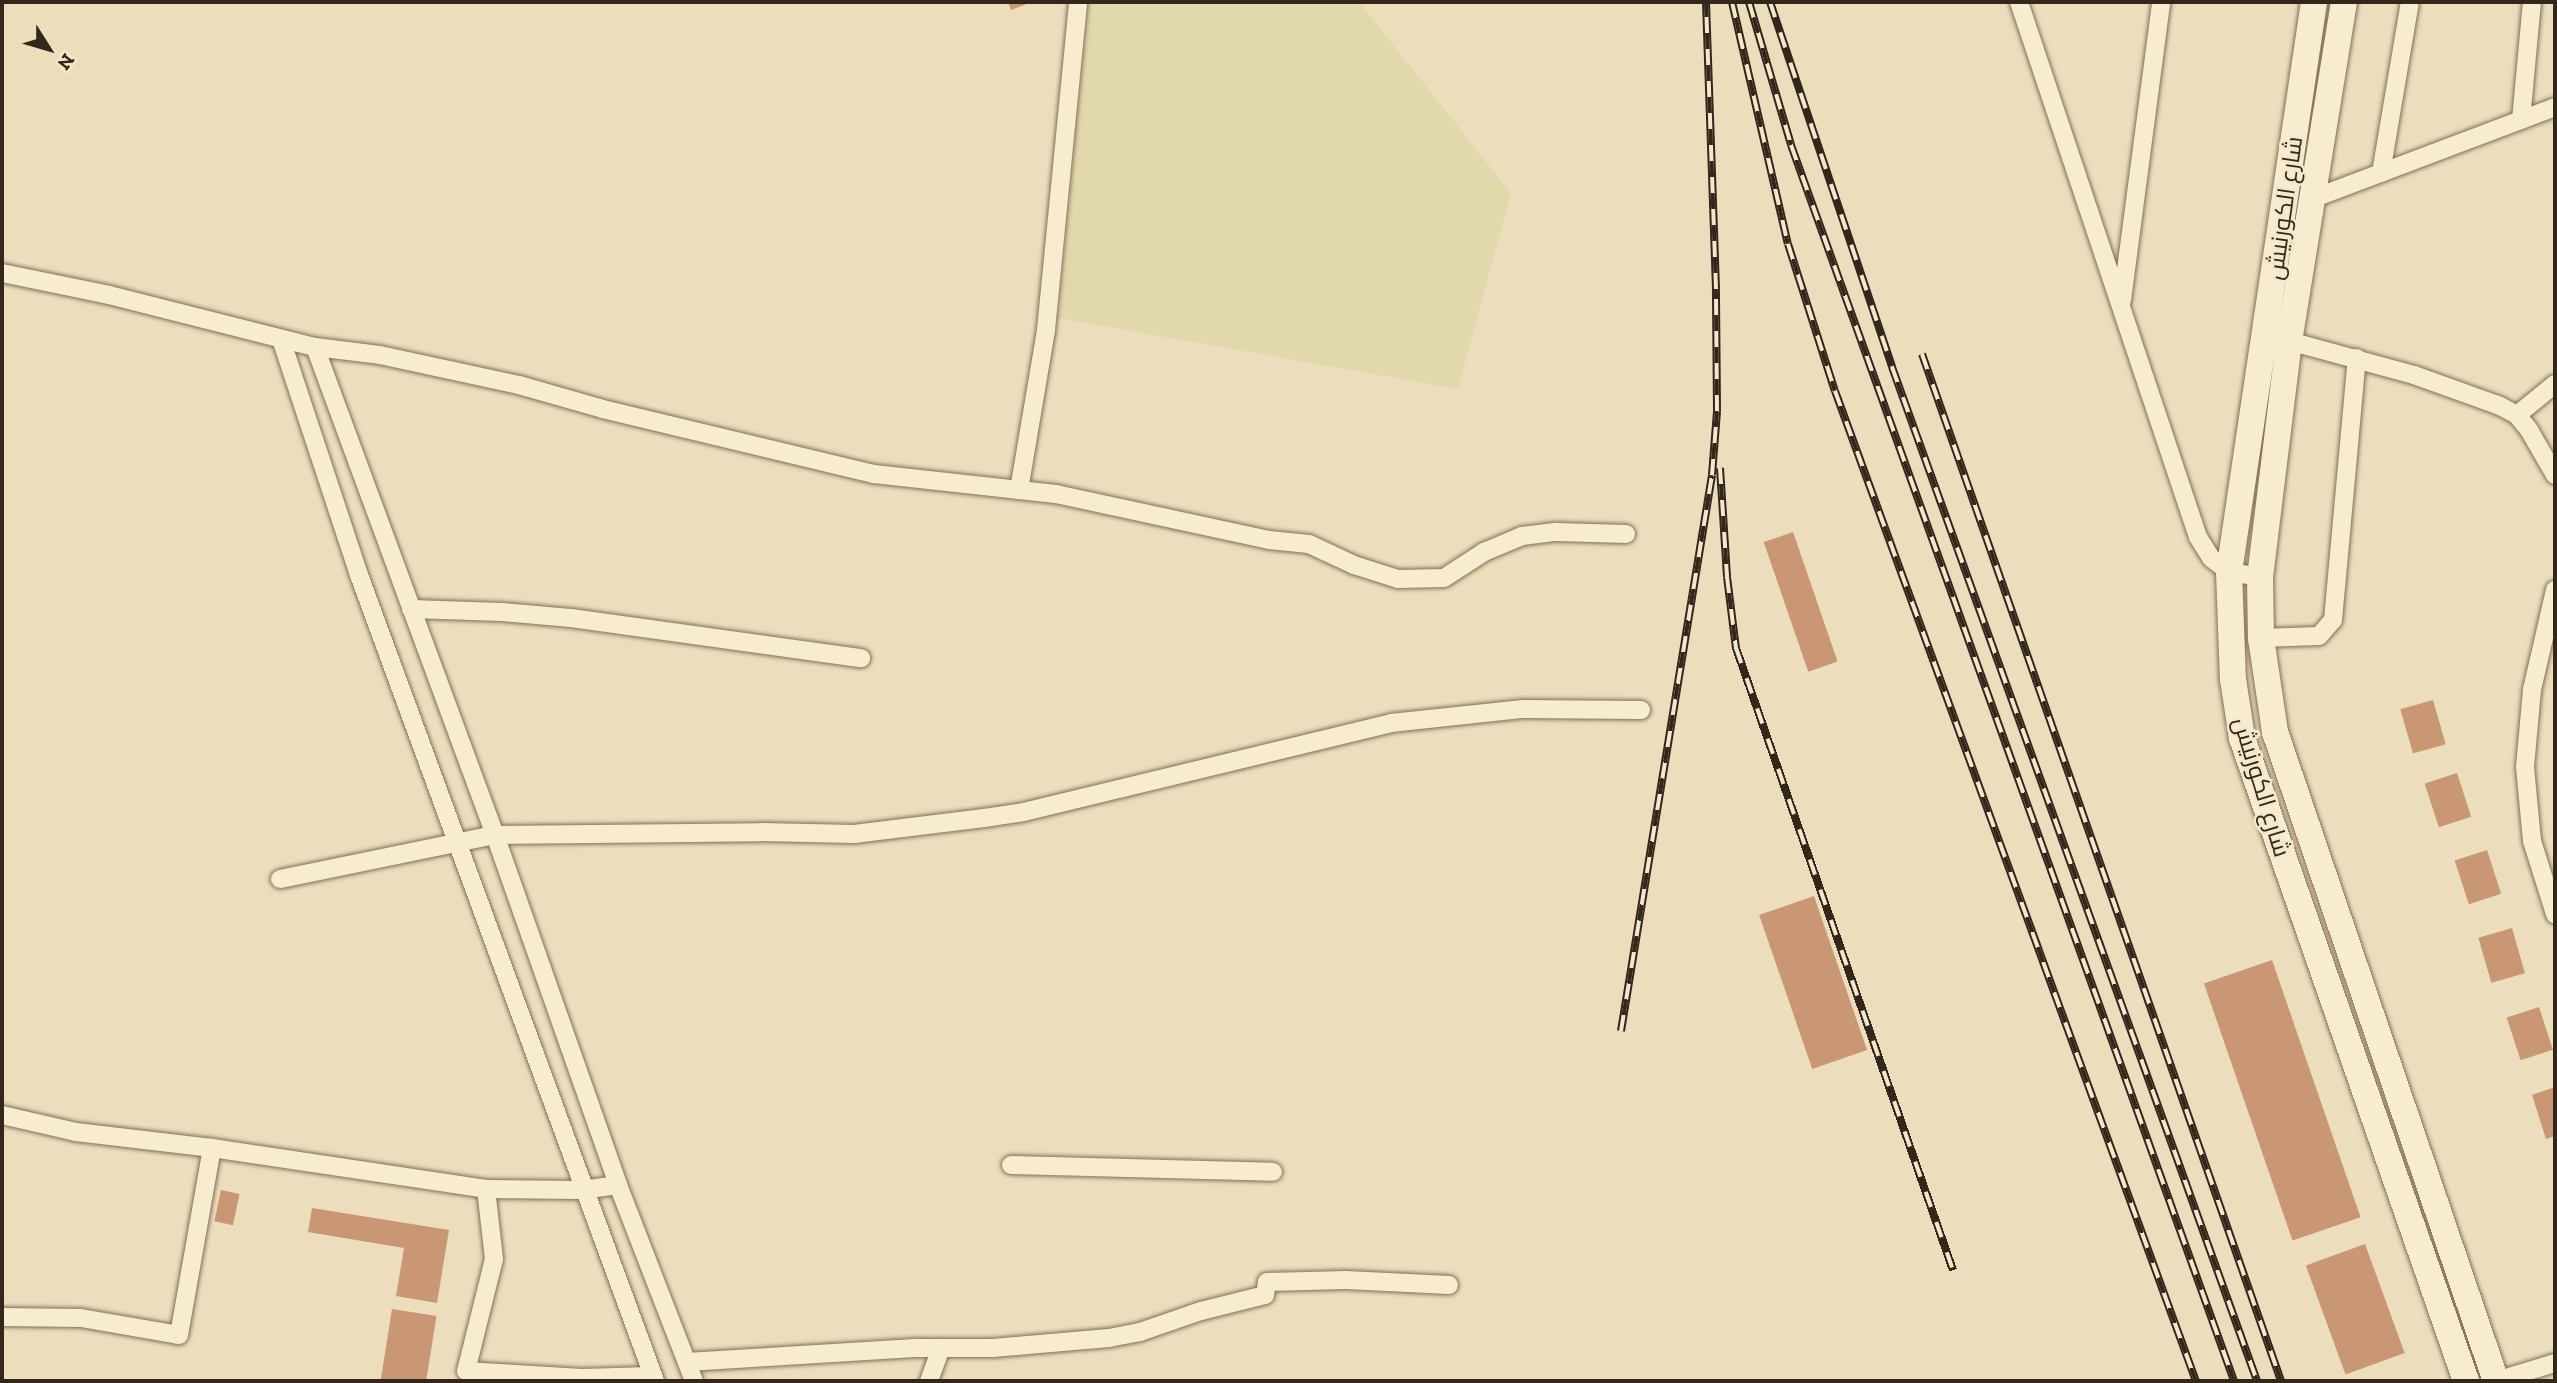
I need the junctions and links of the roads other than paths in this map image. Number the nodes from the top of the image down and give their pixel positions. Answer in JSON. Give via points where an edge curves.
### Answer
{"nodes":[{"id":1,"x":1078,"y":2,"type":"edge"},
{"id":2,"x":2019,"y":2,"type":"edge"},
{"id":3,"x":2161,"y":2,"type":"edge"},
{"id":4,"x":2314,"y":2,"type":"edge"},
{"id":5,"x":2344,"y":2,"type":"edge"},
{"id":6,"x":2410,"y":2,"type":"edge"},
{"id":7,"x":2532,"y":2,"type":"edge"},
{"id":8,"x":2555,"y":107,"type":"edge"},
{"id":9,"x":2521,"y":120,"type":"junction"},
{"id":10,"x":2381,"y":173,"type":"junction"},
{"id":11,"x":2312,"y":199,"type":"junction"},
{"id":12,"x":2,"y":273,"type":"edge"},
{"id":13,"x":2121,"y":304,"type":"junction"},
{"id":14,"x":281,"y":339,"type":"junction"},
{"id":15,"x":2289,"y":341,"type":"junction"},
{"id":16,"x":315,"y":347,"type":"junction"},
{"id":17,"x":2357,"y":358,"type":"junction"},
{"id":18,"x":2555,"y":384,"type":"edge"},
{"id":19,"x":2517,"y":415,"type":"junction"},
{"id":20,"x":2555,"y":475,"type":"edge"},
{"id":21,"x":1019,"y":490,"type":"junction"},
{"id":22,"x":1626,"y":534,"type":"dead end"},
{"id":23,"x":2230,"y":572,"type":"junction"},
{"id":24,"x":2260,"y":577,"type":"junction"},
{"id":25,"x":2555,"y":590,"type":"edge"},
{"id":26,"x":411,"y":609,"type":"junction"},
{"id":27,"x":2261,"y":638,"type":"junction"},
{"id":28,"x":861,"y":658,"type":"dead end"},
{"id":29,"x":1641,"y":710,"type":"dead end"},
{"id":30,"x":495,"y":835,"type":"junction"},
{"id":31,"x":459,"y":842,"type":"junction"},
{"id":32,"x":280,"y":880,"type":"dead end"},
{"id":33,"x":2555,"y":914,"type":"edge"},
{"id":34,"x":2,"y":1115,"type":"edge"},
{"id":35,"x":212,"y":1148,"type":"junction"},
{"id":36,"x":1011,"y":1165,"type":"dead end"},
{"id":37,"x":1273,"y":1172,"type":"dead end"},
{"id":38,"x":618,"y":1185,"type":"junction"},
{"id":39,"x":486,"y":1189,"type":"junction"},
{"id":40,"x":582,"y":1190,"type":"junction"},
{"id":41,"x":1449,"y":1285,"type":"dead end"},
{"id":42,"x":2,"y":1317,"type":"edge"},
{"id":43,"x":940,"y":1350,"type":"junction"},
{"id":44,"x":687,"y":1362,"type":"junction"},
{"id":45,"x":2555,"y":1363,"type":"edge"},
{"id":46,"x":465,"y":1376,"type":"edge"},
{"id":47,"x":653,"y":1378,"type":"edge"},
{"id":48,"x":694,"y":1381,"type":"edge"},
{"id":49,"x":929,"y":1381,"type":"edge"},
{"id":50,"x":2466,"y":1381,"type":"edge"},
{"id":51,"x":2496,"y":1381,"type":"edge"}],
"edges":[{"from":1,"to":21,"type":"street","via":[[1046,330]]},
{"from":2,"to":13,"type":"street"},
{"from":3,"to":13,"type":"street"},
{"from":4,"to":23,"type":"street","name":"شارع الكورنيش"},
{"from":5,"to":11,"type":"street","name":"شارع الكورنيش"},
{"from":6,"to":10,"type":"street"},
{"from":7,"to":9,"type":"street"},
{"from":8,"to":9,"type":"street"},
{"from":9,"to":10,"type":"street"},
{"from":10,"to":11,"type":"street"},
{"from":11,"to":15,"type":"street","name":"شارع الكورنيش"},
{"from":12,"to":14,"type":"street"},
{"from":13,"to":23,"type":"street","via":[[2198,537],[2211,558]]},
{"from":14,"to":16,"type":"street"},
{"from":14,"to":31,"type":"street","via":[[359,575]]},
{"from":15,"to":17,"type":"street"},
{"from":15,"to":24,"type":"street","name":"شارع الكورنيش"},
{"from":16,"to":21,"type":"street","via":[[380,355],[519,385],[874,474]]},
{"from":16,"to":26,"type":"street"},
{"from":17,"to":19,"type":"street","via":[[2414,374]]},
{"from":17,"to":27,"type":"street","via":[[2333,620],[2319,636]]},
{"from":18,"to":19,"type":"street"},
{"from":19,"to":20,"type":"street"},
{"from":21,"to":22,"type":"street","via":[[1309,544],[1398,579],[1444,578],[1484,552],[1522,536],[1558,531]]},
{"from":23,"to":24,"type":"street"},
{"from":23,"to":50,"type":"street","name":"شارع الكورنيش","via":[[2232,667],[2242,738]]},
{"from":24,"to":27,"type":"street","name":"شارع الكورنيش"},
{"from":25,"to":33,"type":"street","via":[[2532,690],[2525,767],[2532,841]]},
{"from":26,"to":28,"type":"street","via":[[571,618]]},
{"from":26,"to":30,"type":"street"},
{"from":27,"to":51,"type":"street","name":"شارع الكورنيش","via":[[2275,732]]},
{"from":29,"to":30,"type":"street","via":[[1523,709],[1391,723],[1024,812],[854,834]]},
{"from":30,"to":31,"type":"street"},
{"from":30,"to":38,"type":"street"},
{"from":31,"to":32,"type":"street"},
{"from":31,"to":40,"type":"street"},
{"from":34,"to":35,"type":"street","via":[[76,1132]]},
{"from":35,"to":39,"type":"street"},
{"from":35,"to":42,"type":"street","via":[[179,1335],[81,1318]]},
{"from":36,"to":37,"type":"street"},
{"from":38,"to":40,"type":"street"},
{"from":38,"to":44,"type":"street"},
{"from":39,"to":40,"type":"street"},
{"from":39,"to":46,"type":"street","via":[[494,1259]]},
{"from":40,"to":47,"type":"street"},
{"from":41,"to":43,"type":"street","via":[[1267,1282],[1265,1294],[1140,1332]]},
{"from":43,"to":44,"type":"street"},
{"from":43,"to":49,"type":"street"},
{"from":44,"to":48,"type":"street"},
{"from":45,"to":51,"type":"street"},
{"from":46,"to":47,"type":"street"}]}
